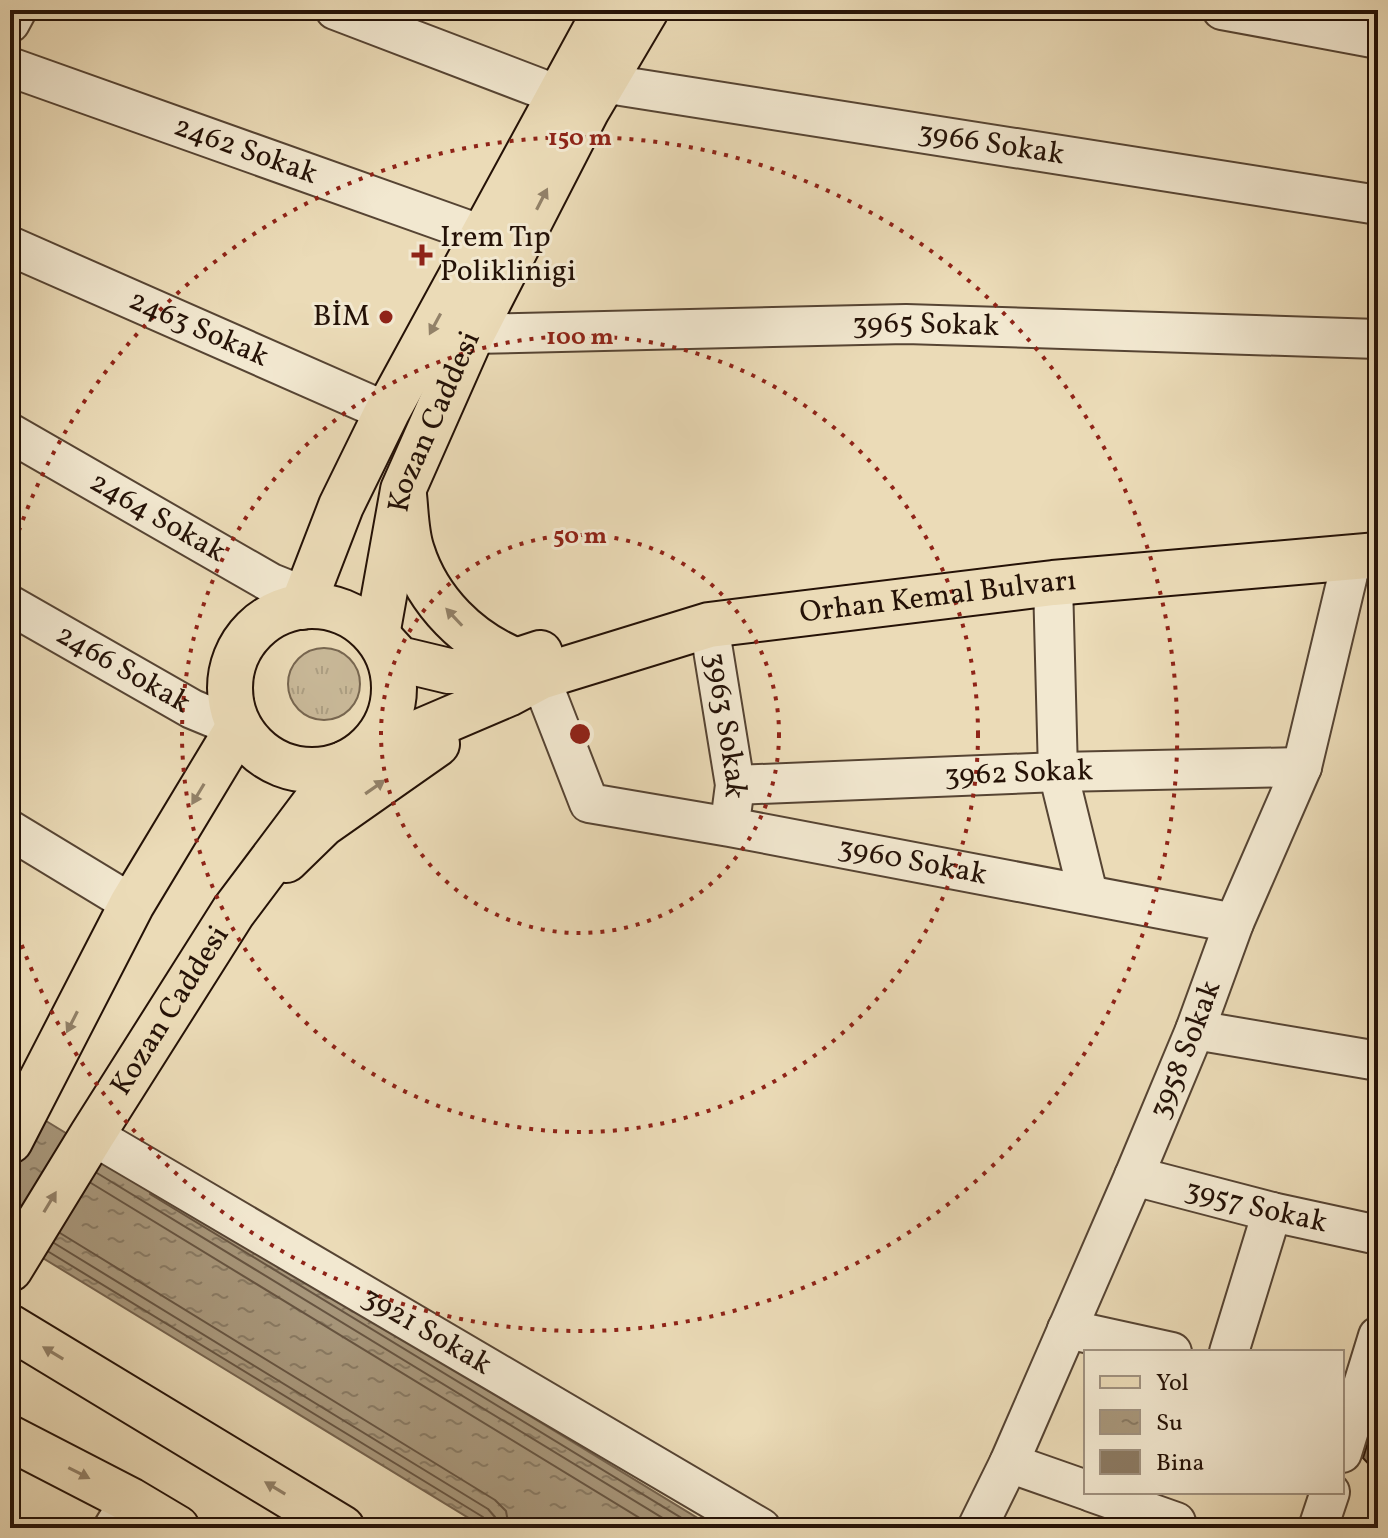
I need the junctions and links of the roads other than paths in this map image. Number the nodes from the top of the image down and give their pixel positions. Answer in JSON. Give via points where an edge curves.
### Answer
{"nodes":[{"id":1,"x":17,"y":10,"type":"edge"},
{"id":2,"x":335,"y":10,"type":"edge"},
{"id":3,"x":606,"y":10,"type":"edge"},
{"id":4,"x":646,"y":10,"type":"edge"},
{"id":5,"x":1222,"y":10,"type":"edge"},
{"id":6,"x":10,"y":23,"type":"edge"},
{"id":7,"x":1369,"y":28,"type":"edge"},
{"id":8,"x":10,"y":67,"type":"edge"},
{"id":9,"x":602,"y":83,"type":"junction"},
{"id":10,"x":558,"y":95,"type":"junction"},
{"id":11,"x":1378,"y":205,"type":"edge"},
{"id":12,"x":482,"y":235,"type":"junction"},
{"id":13,"x":10,"y":246,"type":"edge"},
{"id":14,"x":472,"y":334,"type":"junction"},
{"id":15,"x":1378,"y":339,"type":"edge"},
{"id":16,"x":387,"y":412,"type":"junction"},
{"id":17,"x":10,"y":433,"type":"edge"},
{"id":18,"x":403,"y":490,"type":"junction"},
{"id":19,"x":1369,"y":548,"type":"edge"},
{"id":20,"x":1053,"y":583,"type":"junction"},
{"id":21,"x":304,"y":602,"type":"junction"},
{"id":22,"x":10,"y":605,"type":"edge"},
{"id":23,"x":709,"y":625,"type":"junction"},
{"id":24,"x":377,"y":635,"type":"junction"},
{"id":25,"x":522,"y":677,"type":"junction"},
{"id":26,"x":238,"y":728,"type":"junction"},
{"id":27,"x":344,"y":764,"type":"junction"},
{"id":28,"x":1302,"y":767,"type":"junction"},
{"id":29,"x":1058,"y":772,"type":"junction"},
{"id":30,"x":735,"y":785,"type":"junction"},
{"id":31,"x":730,"y":827,"type":"junction"},
{"id":32,"x":10,"y":830,"type":"edge"},
{"id":33,"x":1088,"y":894,"type":"junction"},
{"id":34,"x":132,"y":904,"type":"junction"},
{"id":35,"x":233,"y":912,"type":"junction"},
{"id":36,"x":1234,"y":923,"type":"junction"},
{"id":37,"x":1195,"y":1030,"type":"junction"},
{"id":38,"x":1378,"y":1061,"type":"edge"},
{"id":39,"x":22,"y":1087,"type":"edge"},
{"id":40,"x":92,"y":1135,"type":"junction"},
{"id":41,"x":10,"y":1141,"type":"edge"},
{"id":42,"x":1134,"y":1176,"type":"junction"},
{"id":43,"x":1272,"y":1212,"type":"junction"},
{"id":44,"x":1378,"y":1235,"type":"edge"},
{"id":45,"x":10,"y":1269,"type":"edge"},
{"id":46,"x":10,"y":1327,"type":"edge"},
{"id":47,"x":1067,"y":1329,"type":"junction"},
{"id":48,"x":1378,"y":1336,"type":"edge"},
{"id":49,"x":1163,"y":1350,"type":"edge"},
{"id":50,"x":1230,"y":1350,"type":"edge"},
{"id":51,"x":1360,"y":1395,"type":"edge"},
{"id":52,"x":10,"y":1438,"type":"edge"},
{"id":53,"x":1344,"y":1447,"type":"edge"},
{"id":54,"x":1009,"y":1463,"type":"junction"},
{"id":55,"x":1084,"y":1489,"type":"edge"},
{"id":56,"x":1101,"y":1494,"type":"edge"},
{"id":57,"x":1329,"y":1494,"type":"edge"},
{"id":58,"x":122,"y":1514,"type":"edge"},
{"id":59,"x":1178,"y":1514,"type":"edge"},
{"id":60,"x":177,"y":1528,"type":"edge"},
{"id":61,"x":342,"y":1528,"type":"edge"},
{"id":62,"x":761,"y":1528,"type":"edge"},
{"id":63,"x":977,"y":1528,"type":"edge"},
{"id":64,"x":1318,"y":1528,"type":"edge"}],
"edges":[{"from":1,"to":6,"type":"street"},
{"from":2,"to":10,"type":"street"},
{"from":3,"to":10,"type":"main road","name":"Kozan Caddesi"},
{"from":4,"to":9,"type":"main road","name":"Kozan Caddesi"},
{"from":5,"to":7,"type":"street"},
{"from":8,"to":12,"type":"street","name":"2462 Sokak"},
{"from":9,"to":11,"type":"street","name":"3966 Sokak"},
{"from":14,"to":9,"type":"main road","name":"Kozan Caddesi","one_way":true},
{"from":10,"to":12,"type":"main road","name":"Kozan Caddesi"},
{"from":12,"to":16,"type":"main road","name":"Kozan Caddesi","one_way":true},
{"from":13,"to":16,"type":"street","name":"2463 Sokak"},
{"from":14,"to":15,"type":"street","name":"3965 Sokak","via":[[906,324]]},
{"from":14,"to":18,"type":"main road","name":"Kozan Caddesi"},
{"from":16,"to":21,"type":"main road","name":"Kozan Caddesi","via":[[341,506]]},
{"from":17,"to":21,"type":"street","name":"2464 Sokak"},
{"from":18,"to":24,"type":"main road","name":"Kozan Caddesi"},
{"from":25,"to":18,"type":"main road","one_way":true,"via":[[473,638],[433,596],[412,551]]},
{"from":19,"to":20,"type":"main road","name":"Orhan Kemal Bulvarı"},
{"from":19,"to":25,"type":"main road","name":"Orhan Kemal Bulvarı","via":[[707,596]]},
{"from":19,"to":28,"type":"street","name":"3958 Sokak"},
{"from":20,"to":23,"type":"main road","name":"Orhan Kemal Bulvarı"},
{"from":20,"to":29,"type":"street"},
{"from":21,"to":24,"type":"main road","via":[[354,618]]},
{"from":21,"to":26,"type":"main road","via":[[260,625],[236,657],[230,704]]},
{"from":22,"to":26,"type":"street","name":"2466 Sokak","via":[[192,709]]},
{"from":23,"to":25,"type":"main road","name":"Orhan Kemal Bulvarı"},
{"from":23,"to":30,"type":"street","name":"3963 Sokak"},
{"from":24,"to":25,"type":"main road","via":[[399,659],[449,671]]},
{"from":24,"to":27,"type":"main road","via":[[390,661],[394,690],[387,723],[371,744]]},
{"from":25,"to":27,"type":"main road"},
{"from":25,"to":31,"type":"street","name":"3960 Sokak","via":[[589,803]]},
{"from":35,"to":25,"type":"main road","one_way":true,"via":[[323,824]]},
{"from":26,"to":27,"type":"main road","via":[[251,745],[296,768],[322,770]]},
{"from":26,"to":34,"type":"main road","one_way":true},
{"from":27,"to":35,"type":"main road","name":"Kozan Caddesi"},
{"from":28,"to":29,"type":"street","name":"3962 Sokak"},
{"from":28,"to":36,"type":"street","name":"3958 Sokak"},
{"from":29,"to":30,"type":"street","name":"3962 Sokak"},
{"from":29,"to":33,"type":"street"},
{"from":30,"to":31,"type":"street","name":"3963 Sokak"},
{"from":31,"to":33,"type":"street","name":"3960 Sokak"},
{"from":32,"to":34,"type":"street"},
{"from":33,"to":36,"type":"street","name":"3960 Sokak"},
{"from":34,"to":39,"type":"main road","one_way":true},
{"from":35,"to":40,"type":"main road","name":"Kozan Caddesi"},
{"from":36,"to":37,"type":"street","name":"3958 Sokak"},
{"from":37,"to":38,"type":"street"},
{"from":37,"to":42,"type":"street","name":"3958 Sokak"},
{"from":39,"to":41,"type":"main road"},
{"from":45,"to":40,"type":"main road","name":"Kozan Caddesi","one_way":true},
{"from":40,"to":62,"type":"street","name":"3921 Sokak"},
{"from":42,"to":43,"type":"street","name":"3957 Sokak"},
{"from":42,"to":47,"type":"street","name":"3958 Sokak"},
{"from":43,"to":44,"type":"street","name":"3957 Sokak"},
{"from":43,"to":50,"type":"street"},
{"from":61,"to":46,"type":"main road","one_way":true},
{"from":47,"to":49,"type":"street"},
{"from":47,"to":54,"type":"street","name":"3958 Sokak"},
{"from":48,"to":51,"type":"street"},
{"from":51,"to":53,"type":"street"},
{"from":52,"to":58,"type":"main road","one_way":true},
{"from":54,"to":55,"type":"street"},
{"from":54,"to":63,"type":"street","name":"3958 Sokak"},
{"from":56,"to":59,"type":"street"},
{"from":57,"to":64,"type":"street"},
{"from":58,"to":60,"type":"main road"}]}
